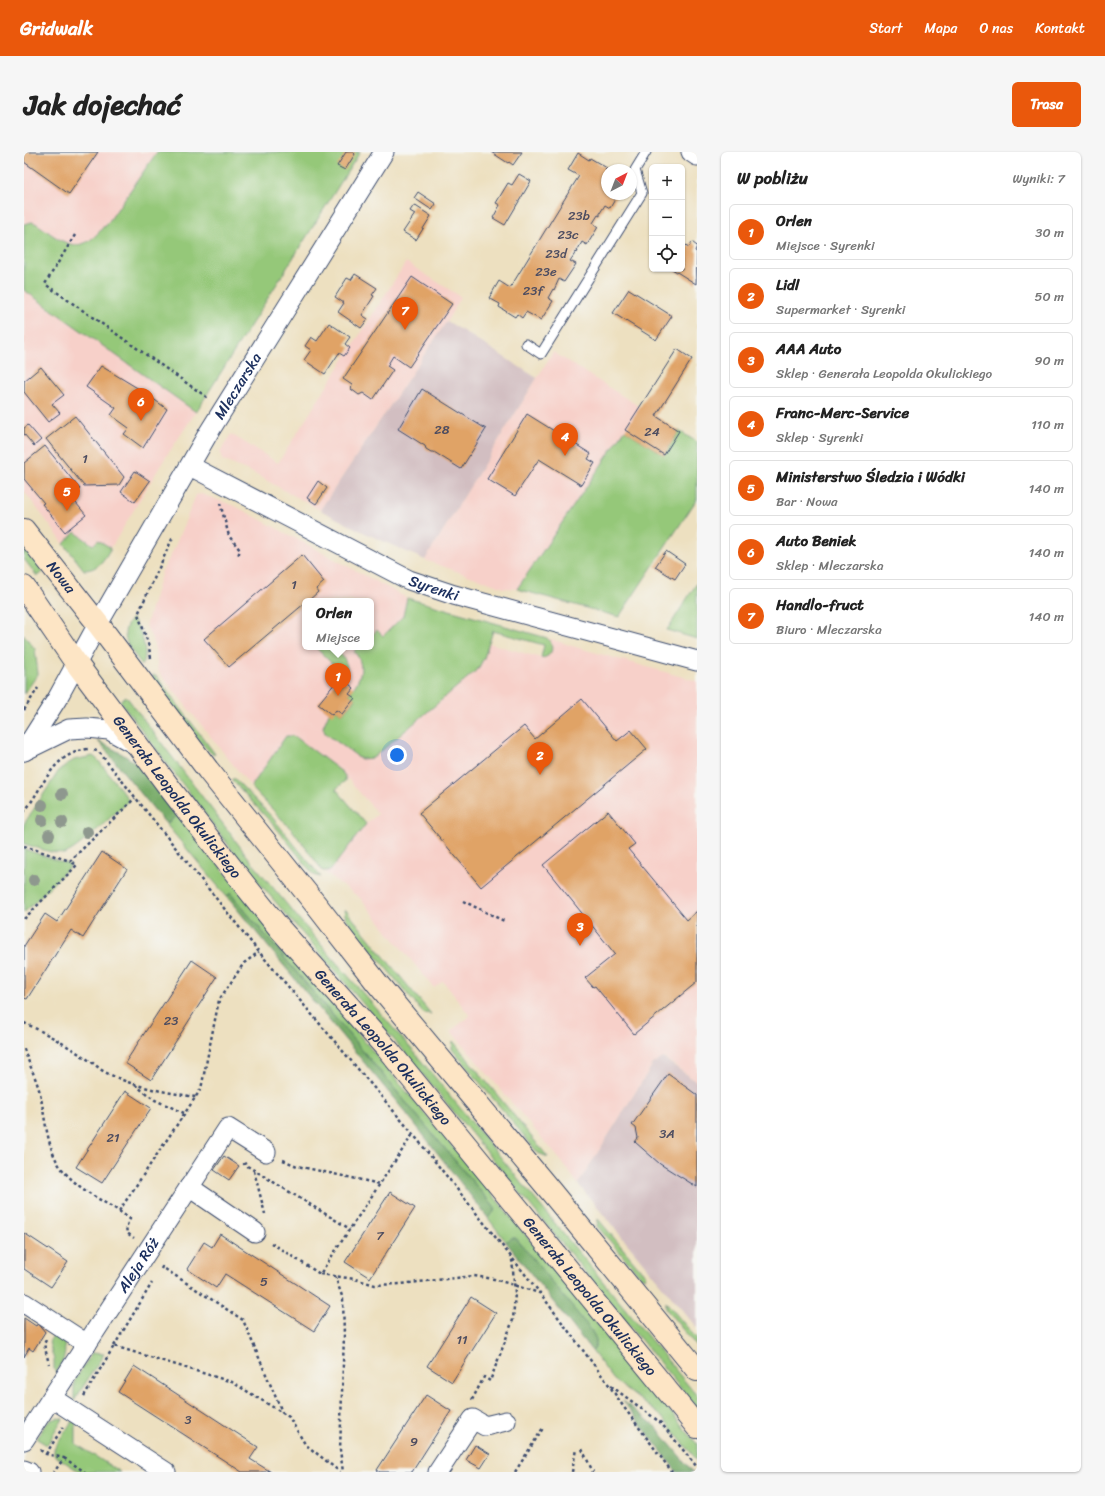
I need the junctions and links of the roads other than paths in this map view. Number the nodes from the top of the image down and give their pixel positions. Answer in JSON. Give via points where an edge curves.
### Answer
{"nodes":[{"id":1,"x":384,"y":152,"type":"edge"},
{"id":2,"x":646,"y":152,"type":"edge"},
{"id":3,"x":691,"y":152,"type":"edge"},
{"id":4,"x":697,"y":156,"type":"edge"},
{"id":5,"x":526,"y":344,"type":"dead end"},
{"id":6,"x":190,"y":466,"type":"junction"},
{"id":7,"x":24,"y":530,"type":"edge"},
{"id":8,"x":24,"y":587,"type":"edge"},
{"id":9,"x":98,"y":624,"type":"junction"},
{"id":10,"x":697,"y":662,"type":"edge"},
{"id":11,"x":76,"y":663,"type":"junction"},
{"id":12,"x":140,"y":747,"type":"junction"},
{"id":13,"x":24,"y":751,"type":"edge"},
{"id":14,"x":261,"y":1149,"type":"road end"},
{"id":15,"x":189,"y":1187,"type":"junction"},
{"id":16,"x":264,"y":1229,"type":"road end"},
{"id":17,"x":24,"y":1303,"type":"edge"},
{"id":18,"x":87,"y":1344,"type":"junction"},
{"id":19,"x":697,"y":1370,"type":"edge"},
{"id":20,"x":52,"y":1398,"type":"junction"},
{"id":21,"x":506,"y":1421,"type":"dead end"},
{"id":22,"x":697,"y":1427,"type":"edge"},
{"id":23,"x":29,"y":1444,"type":"edge"},
{"id":24,"x":166,"y":1472,"type":"edge"},
{"id":25,"x":438,"y":1472,"type":"edge"}],
"edges":[{"from":1,"to":6,"type":"street","name":"Mleczarska"},
{"from":2,"to":5,"type":"lane","via":[[635,170],[642,193],[541,354]]},
{"from":3,"to":4,"type":"street"},
{"from":6,"to":9,"type":"street","name":"Mleczarska"},
{"from":6,"to":10,"type":"street","name":"Syrenki","via":[[408,580]]},
{"from":7,"to":9,"type":"main road","name":"Nowa"},
{"from":8,"to":11,"type":"main road"},
{"from":9,"to":11,"type":"street","name":"Mleczarska"},
{"from":9,"to":19,"type":"main road","via":[[208,770],[377,982]]},
{"from":11,"to":12,"type":"main road","name":"Generała Leopolda Okulickiego"},
{"from":11,"to":13,"type":"street","name":"Mleczarska"},
{"from":12,"to":13,"type":"street","via":[[109,730],[87,728],[70,729]]},
{"from":12,"to":22,"type":"main road","name":"Generała Leopolda Okulickiego","via":[[276,923],[389,1051]]},
{"from":14,"to":15,"type":"street","name":"Aleja Róż","via":[[228,1128]]},
{"from":15,"to":16,"type":"street"},
{"from":15,"to":18,"type":"street","name":"Aleja Róż"},
{"from":17,"to":18,"type":"street"},
{"from":18,"to":20,"type":"street","name":"Aleja Róż"},
{"from":20,"to":23,"type":"street","name":"Aleja Róż"},
{"from":20,"to":24,"type":"street"},
{"from":21,"to":25,"type":"street","via":[[485,1426],[473,1419]]}]}
